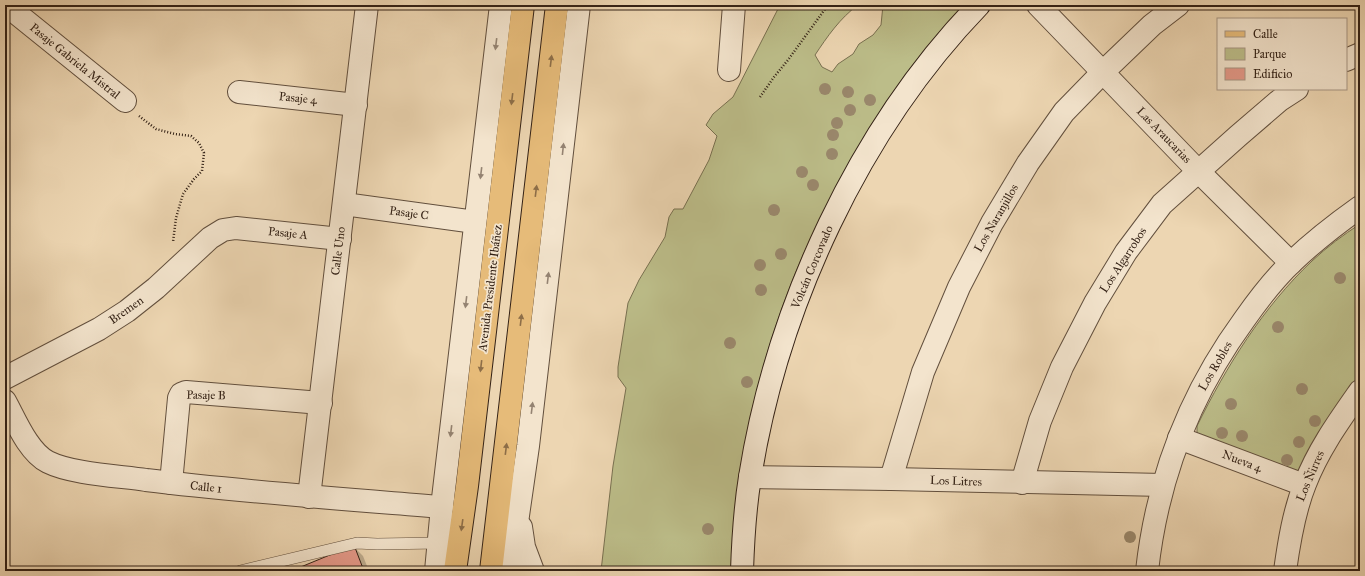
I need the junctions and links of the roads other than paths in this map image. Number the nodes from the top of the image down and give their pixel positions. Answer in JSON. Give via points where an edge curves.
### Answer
{"nodes":[{"id":1,"x":6,"y":5,"type":"edge"},
{"id":2,"x":368,"y":5,"type":"edge"},
{"id":3,"x":501,"y":5,"type":"edge"},
{"id":4,"x":523,"y":5,"type":"edge"},
{"id":5,"x":557,"y":5,"type":"edge"},
{"id":6,"x":579,"y":5,"type":"edge"},
{"id":7,"x":734,"y":5,"type":"edge"},
{"id":8,"x":979,"y":5,"type":"edge"},
{"id":9,"x":1038,"y":5,"type":"edge"},
{"id":10,"x":1178,"y":5,"type":"edge"},
{"id":11,"x":1360,"y":54,"type":"edge"},
{"id":12,"x":1347,"y":60,"type":"edge"},
{"id":13,"x":729,"y":70,"type":"dead end"},
{"id":14,"x":1103,"y":72,"type":"junction"},
{"id":15,"x":1295,"y":90,"type":"edge"},
{"id":16,"x":240,"y":92,"type":"dead end"},
{"id":17,"x":125,"y":101,"type":"road end"},
{"id":18,"x":356,"y":105,"type":"junction"},
{"id":19,"x":1198,"y":171,"type":"junction"},
{"id":20,"x":344,"y":204,"type":"junction"},
{"id":21,"x":1360,"y":207,"type":"edge"},
{"id":22,"x":475,"y":222,"type":"junction"},
{"id":23,"x":236,"y":228,"type":"joint"},
{"id":24,"x":340,"y":238,"type":"junction"},
{"id":25,"x":1291,"y":263,"type":"junction"},
{"id":26,"x":5,"y":378,"type":"edge"},
{"id":27,"x":1360,"y":392,"type":"edge"},
{"id":28,"x":5,"y":401,"type":"edge"},
{"id":29,"x":320,"y":403,"type":"junction"},
{"id":30,"x":1179,"y":438,"type":"junction"},
{"id":31,"x":750,"y":477,"type":"junction"},
{"id":32,"x":891,"y":479,"type":"junction"},
{"id":33,"x":170,"y":483,"type":"junction"},
{"id":34,"x":1022,"y":483,"type":"junction"},
{"id":35,"x":1163,"y":485,"type":"junction"},
{"id":36,"x":1304,"y":485,"type":"junction"},
{"id":37,"x":309,"y":497,"type":"junction"},
{"id":38,"x":519,"y":502,"type":"junction"},
{"id":39,"x":442,"y":507,"type":"junction"},
{"id":40,"x":438,"y":543,"type":"junction"},
{"id":41,"x":240,"y":571,"type":"edge"},
{"id":42,"x":436,"y":571,"type":"edge"},
{"id":43,"x":455,"y":571,"type":"edge"},
{"id":44,"x":491,"y":571,"type":"edge"},
{"id":45,"x":510,"y":571,"type":"edge"},
{"id":46,"x":533,"y":571,"type":"edge"},
{"id":47,"x":742,"y":571,"type":"edge"},
{"id":48,"x":1147,"y":571,"type":"edge"},
{"id":49,"x":1285,"y":571,"type":"edge"}],
"edges":[{"from":1,"to":17,"type":"street","name":"Pasaje Gabriela Mistral"},
{"from":2,"to":18,"type":"street","name":"Calle Uno"},
{"from":3,"to":22,"type":"street","name":"Avenida Presidente Ibáñez","one_way":true},
{"from":4,"to":43,"type":"main road","name":"Avenida Presidente Ibáñez","one_way":true},
{"from":44,"to":5,"type":"main road","one_way":true},
{"from":38,"to":6,"type":"street","one_way":true,"via":[[528,446]]},
{"from":7,"to":13,"type":"street"},
{"from":8,"to":31,"type":"street","name":"Volcán Corcovado","via":[[936,52],[905,95],[862,164],[827,229],[797,298],[781,348],[762,416]]},
{"from":9,"to":14,"type":"street","name":"Las Araucarias"},
{"from":10,"to":14,"type":"street","name":"Los Naranjillos","via":[[1152,25]]},
{"from":11,"to":12,"type":"street"},
{"from":14,"to":19,"type":"street","name":"Las Araucarias"},
{"from":14,"to":32,"type":"street","name":"Los Naranjillos","via":[[1060,119],[1028,163],[980,244],[958,287],[923,372]]},
{"from":15,"to":19,"type":"street","name":"Los Algarrobos","via":[[1280,100]]},
{"from":16,"to":18,"type":"street","name":"Pasaje 4"},
{"from":18,"to":20,"type":"street","name":"Calle Uno"},
{"from":19,"to":25,"type":"street","name":"Las Araucarias"},
{"from":19,"to":34,"type":"street","name":"Los Algarrobos","via":[[1162,204],[1126,252],[1095,303],[1059,374],[1040,421]]},
{"from":20,"to":22,"type":"street","name":"Pasaje C"},
{"from":20,"to":24,"type":"street","name":"Calle Uno"},
{"from":21,"to":25,"type":"street","name":"Los Robles","via":[[1322,235]]},
{"from":22,"to":39,"type":"street","name":"Avenida Presidente Ibáñez","one_way":true},
{"from":23,"to":24,"type":"street","name":"Pasaje A"},
{"from":23,"to":26,"type":"street","name":"Bremen","via":[[223,230],[210,238],[127,311],[99,329]]},
{"from":24,"to":29,"type":"street","name":"Calle Uno"},
{"from":25,"to":30,"type":"street","name":"Los Robles","via":[[1254,306],[1221,353],[1192,407]]},
{"from":27,"to":36,"type":"street","name":"Los Ñirres","via":[[1326,441]]},
{"from":28,"to":33,"type":"street","name":"Calle 1","via":[[27,441],[49,462],[86,472]]},
{"from":29,"to":33,"type":"street","name":"Pasaje B","via":[[186,392],[181,394]]},
{"from":29,"to":37,"type":"street","name":"Calle Uno"},
{"from":30,"to":35,"type":"street","name":"Los Robles"},
{"from":30,"to":36,"type":"street","name":"Nueva 4"},
{"from":31,"to":32,"type":"street","name":"Los Litres"},
{"from":31,"to":47,"type":"street","name":"Volcán Corcovado"},
{"from":32,"to":34,"type":"street","name":"Los Litres"},
{"from":33,"to":37,"type":"street","name":"Calle 1"},
{"from":34,"to":35,"type":"street","name":"Los Litres"},
{"from":35,"to":48,"type":"street","name":"Los Robles"},
{"from":36,"to":49,"type":"street","name":"Los Ñirres","via":[[1288,545]]},
{"from":37,"to":39,"type":"street","name":"Calle 1"},
{"from":38,"to":45,"type":"street"},
{"from":38,"to":46,"type":"street","via":[[524,547]]},
{"from":39,"to":40,"type":"street","name":"Avenida Presidente Ibáñez"},
{"from":40,"to":41,"type":"lane","via":[[357,544]]},
{"from":40,"to":42,"type":"street","name":"Avenida Presidente Ibáñez"}]}
